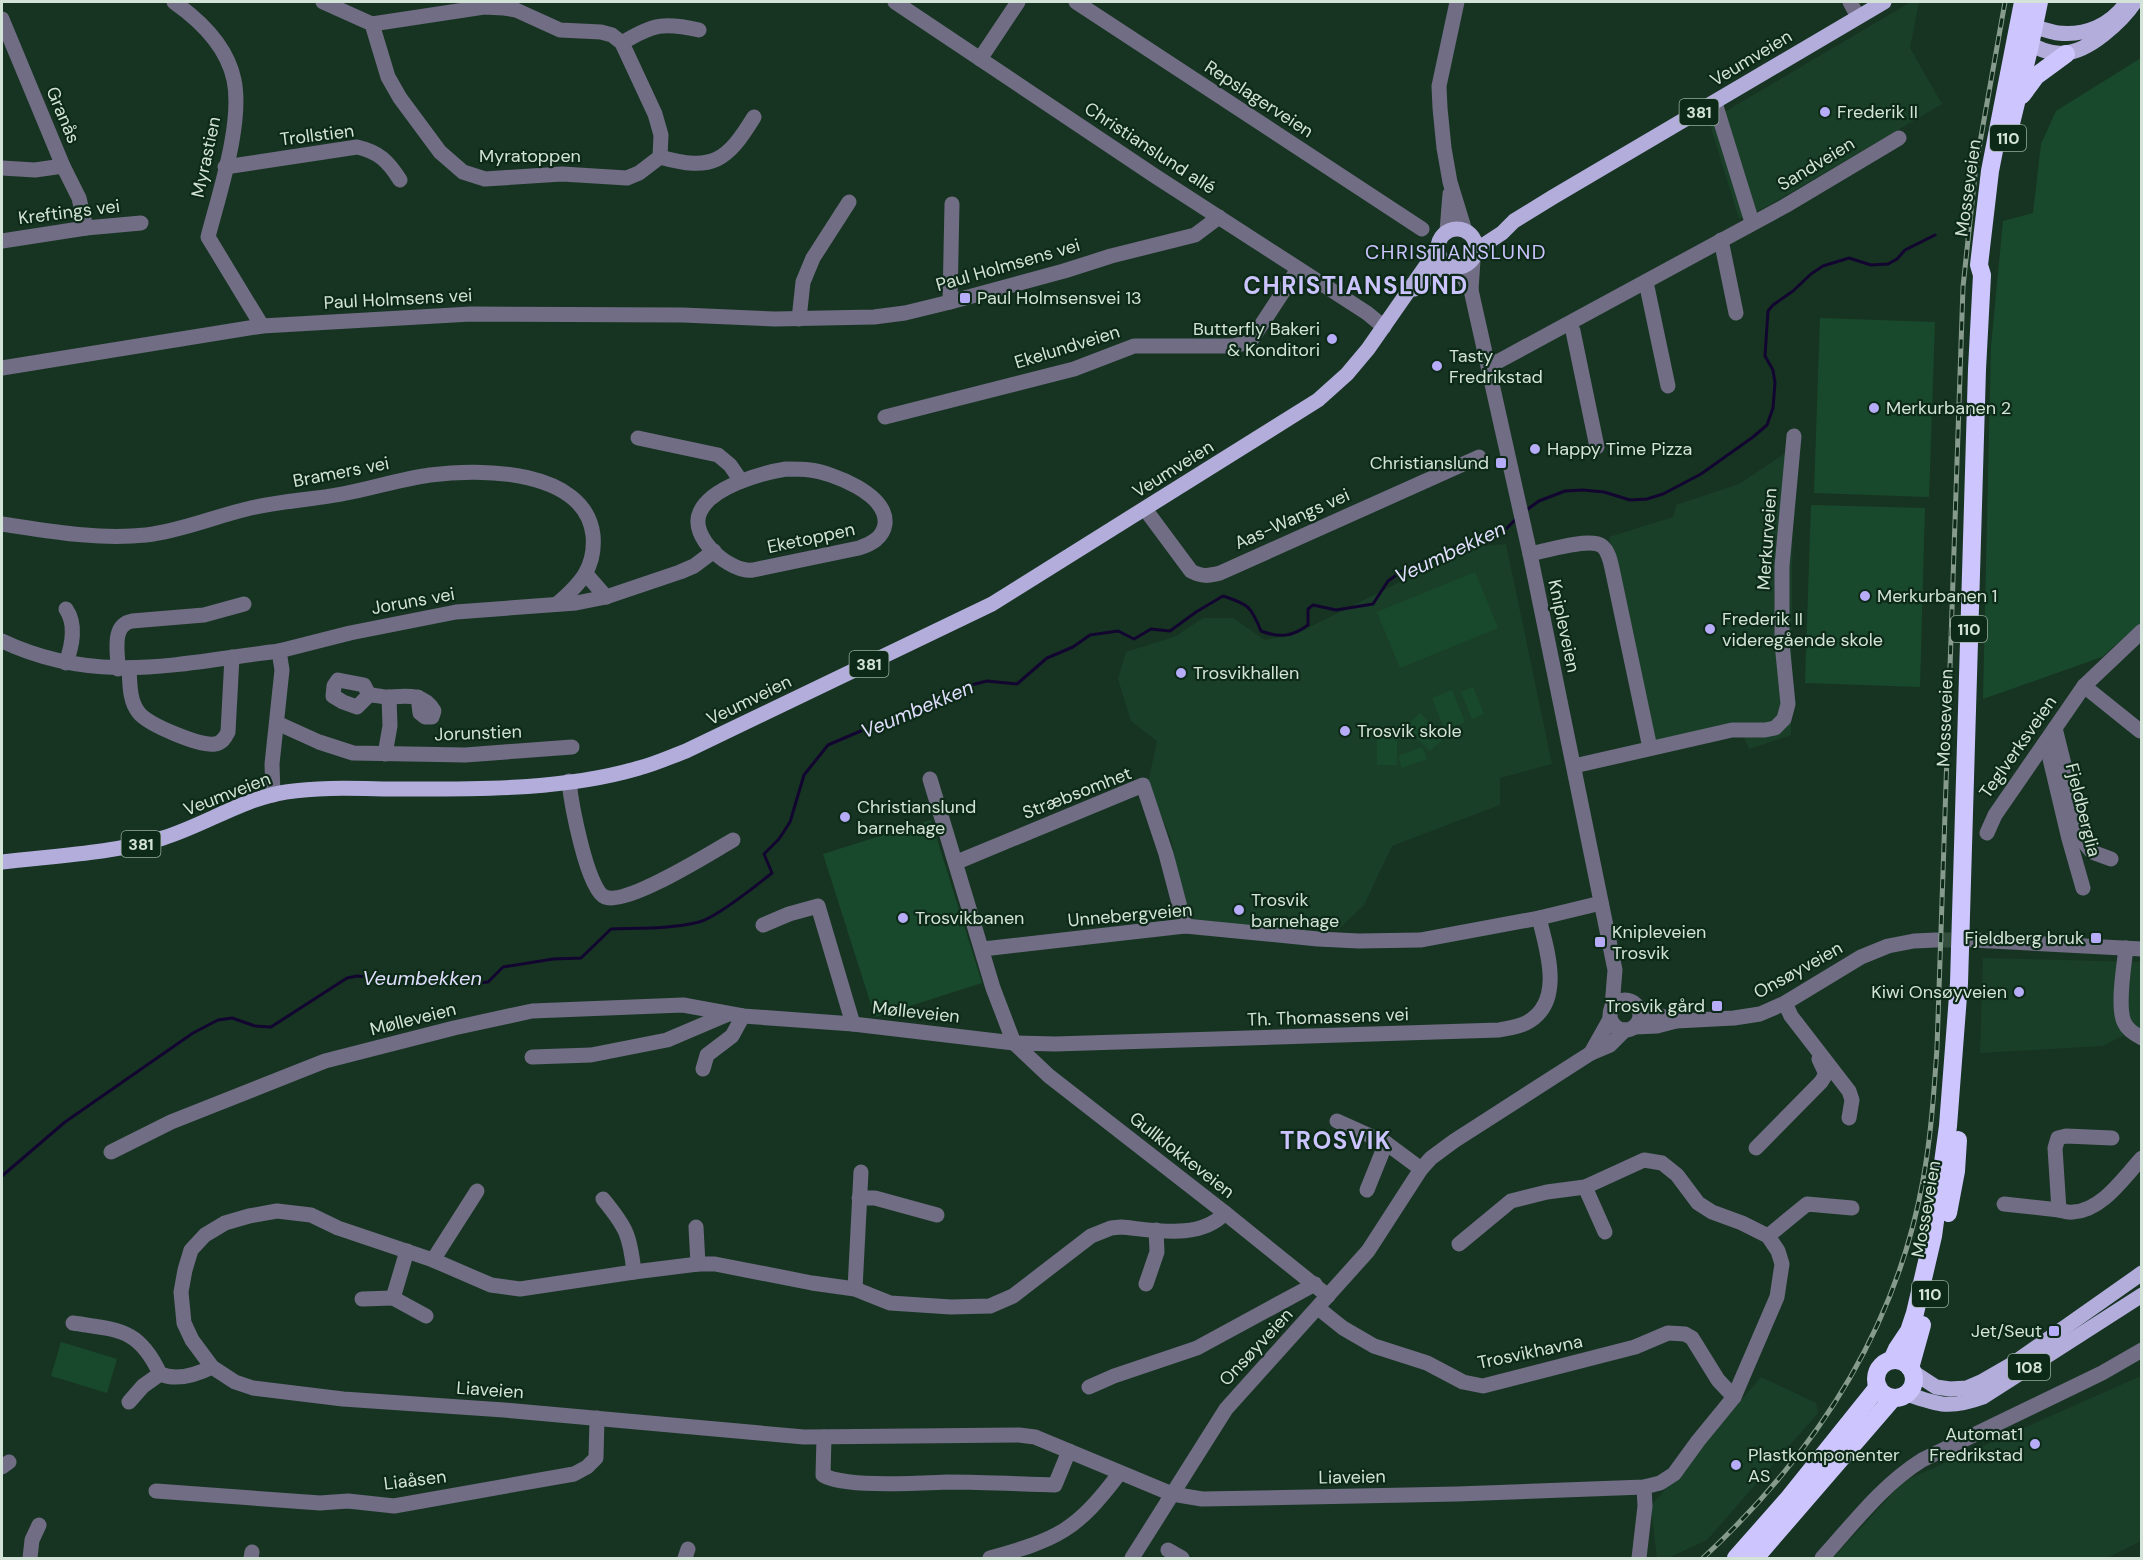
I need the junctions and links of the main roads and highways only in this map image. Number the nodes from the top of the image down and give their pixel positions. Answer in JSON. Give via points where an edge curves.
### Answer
{"nodes":[{"id":1,"x":1884,"y":2,"type":"edge"},
{"id":2,"x":2023,"y":2,"type":"edge"},
{"id":3,"x":2039,"y":2,"type":"edge"},
{"id":4,"x":2127,"y":2,"type":"edge"},
{"id":5,"x":2135,"y":2,"type":"edge"},
{"id":6,"x":2027,"y":36,"type":"junction"},
{"id":7,"x":2066,"y":54,"type":"junction"},
{"id":8,"x":2018,"y":102,"type":"junction"},
{"id":9,"x":1514,"y":221,"type":"junction"},
{"id":10,"x":1468,"y":233,"type":"junction"},
{"id":11,"x":1437,"y":250,"type":"junction"},
{"id":12,"x":1474,"y":255,"type":"junction"},
{"id":13,"x":1454,"y":268,"type":"junction"},
{"id":14,"x":1982,"y":275,"type":"junction"},
{"id":15,"x":1404,"y":299,"type":"junction"},
{"id":16,"x":2,"y":862,"type":"edge"},
{"id":17,"x":1959,"y":983,"type":"junction"},
{"id":18,"x":2142,"y":1273,"type":"edge"},
{"id":19,"x":2142,"y":1295,"type":"edge"},
{"id":20,"x":1893,"y":1360,"type":"junction"},
{"id":21,"x":1912,"y":1370,"type":"junction"},
{"id":22,"x":1878,"y":1387,"type":"junction"},
{"id":23,"x":1900,"y":1396,"type":"junction"},
{"id":24,"x":1736,"y":1558,"type":"edge"},
{"id":25,"x":1755,"y":1558,"type":"edge"}],
"edges":[{"from":1,"to":9,"type":"main road","name":"Veumveien","number":"381"},
{"from":2,"to":6,"type":"highway","name":"Mosseveien","number":"110"},
{"from":3,"to":6,"type":"highway","name":"Mosseveien","number":"110"},
{"from":4,"to":6,"type":"main road","via":[[2108,22],[2095,29]]},
{"from":5,"to":7,"type":"main road","via":[[2109,31]]},
{"from":6,"to":7,"type":"main road"},
{"from":6,"to":8,"type":"highway","name":"Mosseveien","number":"110"},
{"from":6,"to":14,"type":"highway","name":"Mosseveien","number":"110","via":[[1990,171],[1979,265]]},
{"from":7,"to":8,"type":"highway","number":"110","via":[[2036,76]]},
{"from":8,"to":14,"type":"highway","name":"Mosseveien","number":"110","via":[[1998,174]]},
{"from":9,"to":10,"type":"main road","name":"Veumveien","number":"381"},
{"from":9,"to":12,"type":"main road","name":"Veumveien","number":"381"},
{"from":10,"to":11,"type":"main road","number":"381","via":[[1447,231],[1438,240]]},
{"from":10,"to":12,"type":"main road","via":[[1475,241]]},
{"from":11,"to":13,"type":"main road","via":[[1441,261]]},
{"from":11,"to":15,"type":"main road","name":"Veumveien","number":"381"},
{"from":12,"to":13,"type":"main road","number":"381","via":[[1466,266]]},
{"from":13,"to":15,"type":"main road","name":"Veumveien","number":"381","via":[[1433,274]]},
{"from":14,"to":17,"type":"highway","name":"Mosseveien","number":"110"},
{"from":15,"to":16,"type":"main road","name":"Veumveien","number":"381","via":[[1347,374],[1327,393],[992,604],[714,739],[639,768],[569,782],[478,788],[318,789],[273,795],[153,841]]},
{"from":17,"to":20,"type":"highway","name":"Mosseveien","number":"110","via":[[1948,1126],[1933,1236],[1909,1331]]},
{"from":17,"to":21,"type":"highway","name":"Mosseveien","number":"110","via":[[1963,993],[1956,1171],[1944,1240]]},
{"from":18,"to":21,"type":"main road","number":"108","via":[[2014,1362],[1967,1388],[1936,1387]]},
{"from":19,"to":23,"type":"main road","number":"108","via":[[1967,1403],[1950,1406]]},
{"from":20,"to":21,"type":"highway"},
{"from":20,"to":22,"type":"highway","number":"110","via":[[1878,1372]]},
{"from":21,"to":23,"type":"highway","number":"110","via":[[1913,1386]]},
{"from":22,"to":23,"type":"highway","via":[[1884,1395]]},
{"from":22,"to":24,"type":"highway","number":"110"},
{"from":23,"to":25,"type":"highway","number":"110","via":[[1856,1440]]}]}
